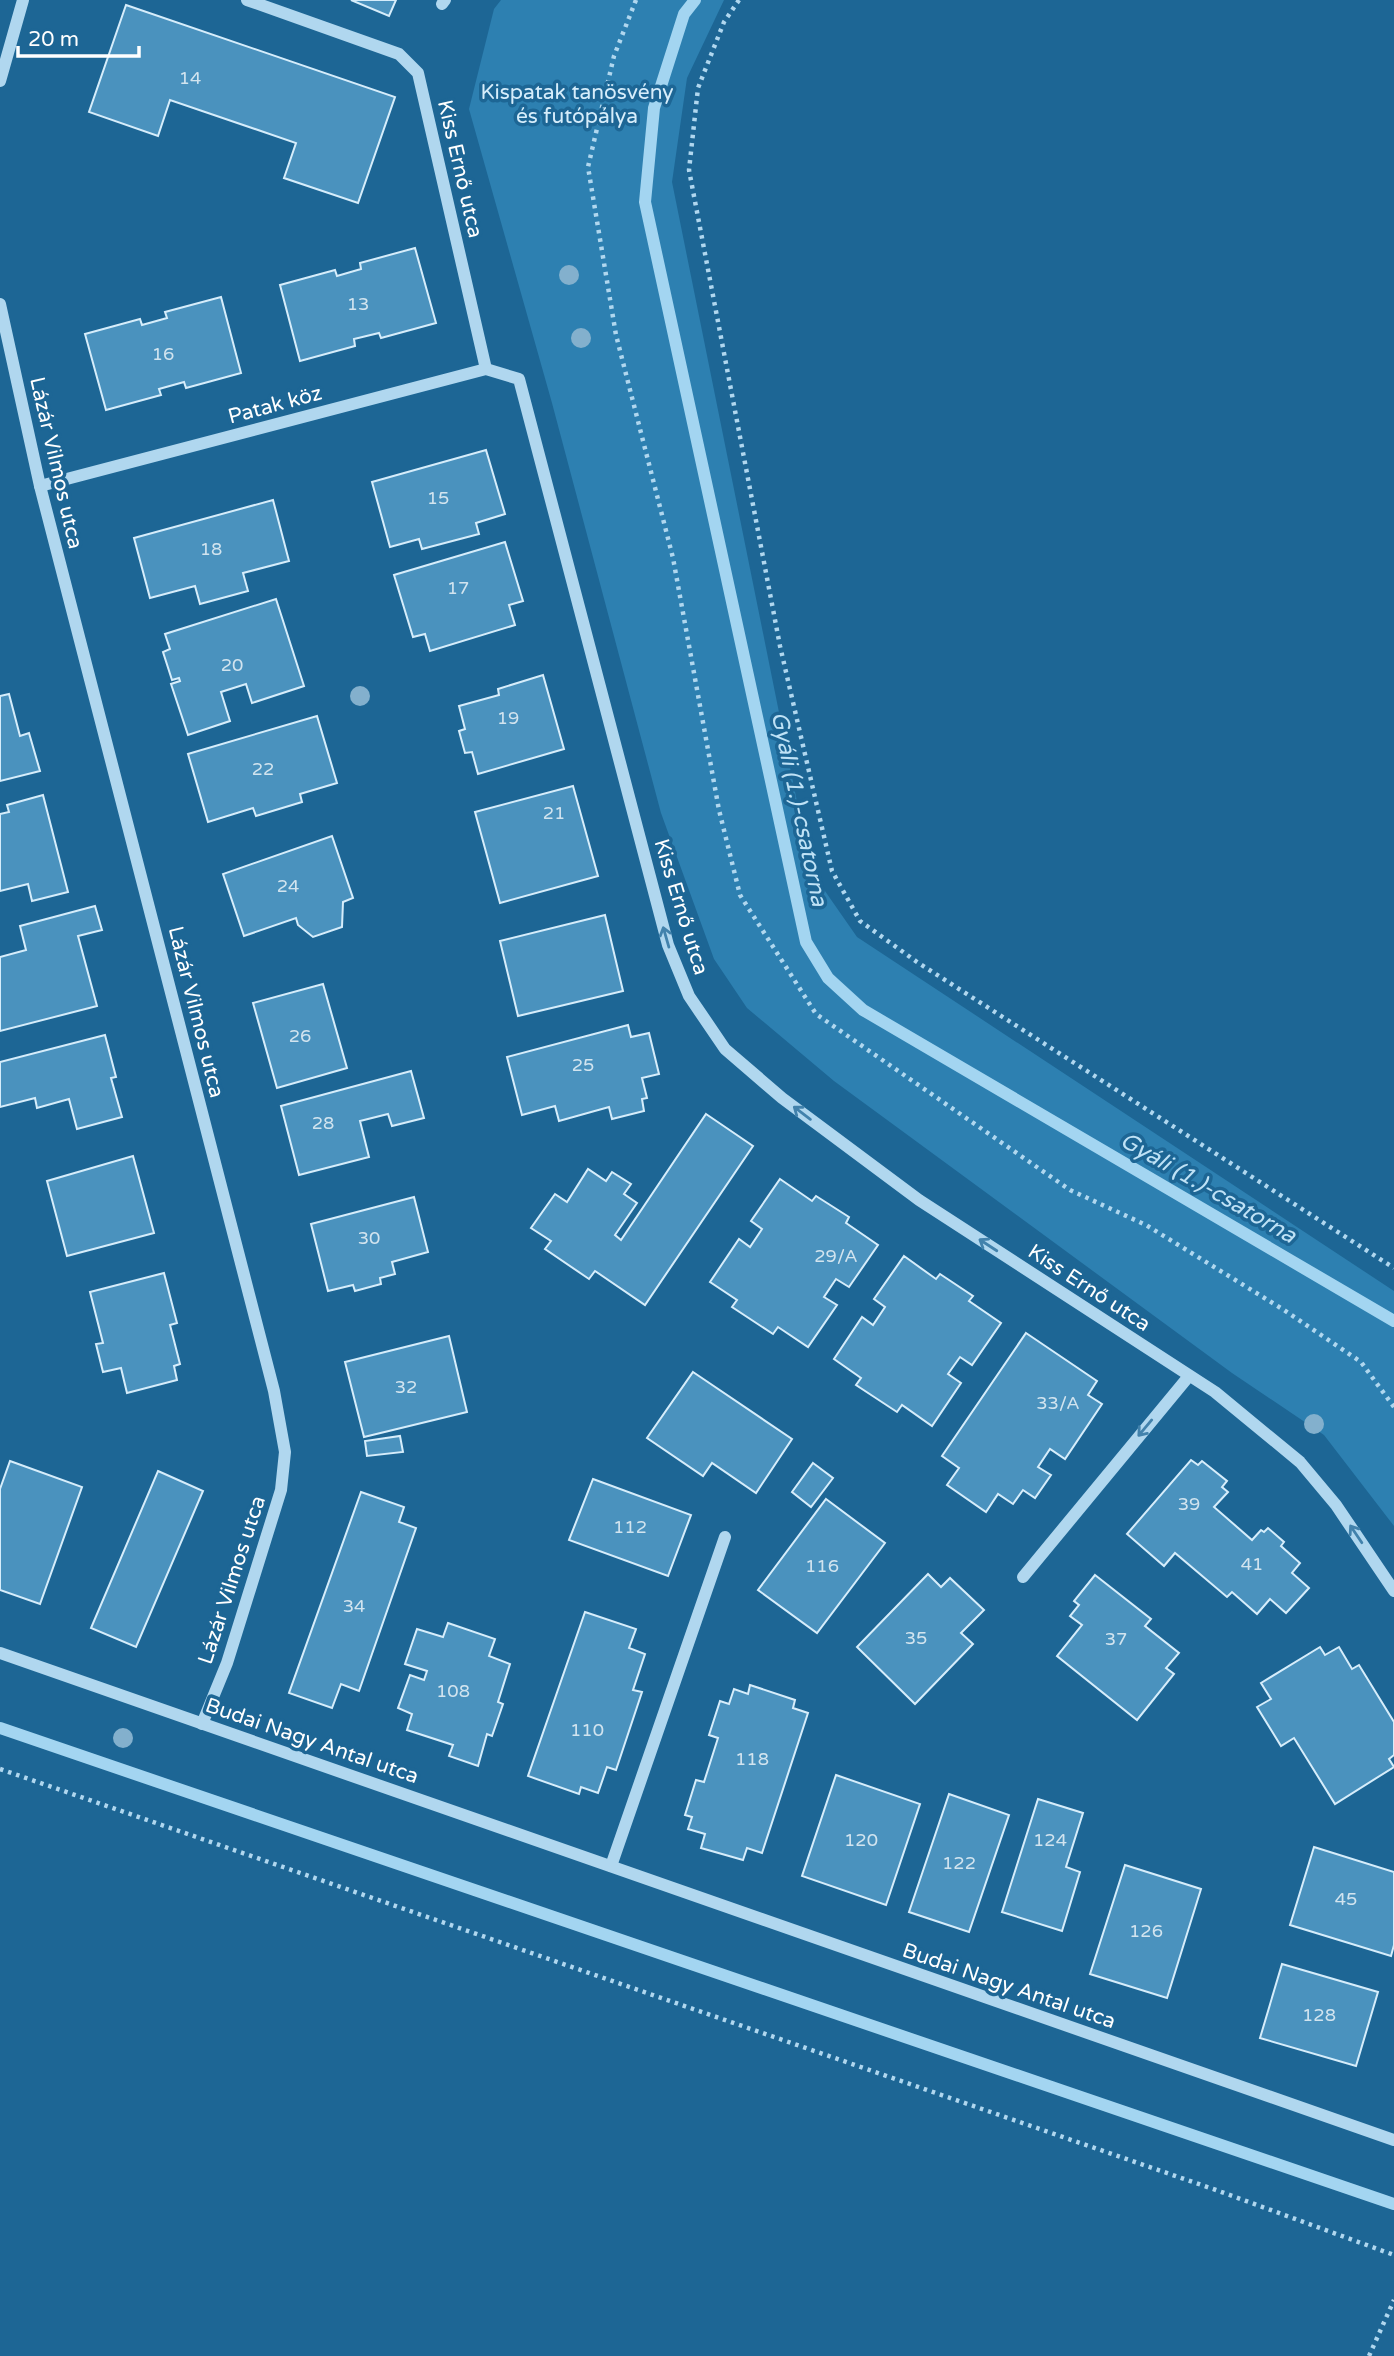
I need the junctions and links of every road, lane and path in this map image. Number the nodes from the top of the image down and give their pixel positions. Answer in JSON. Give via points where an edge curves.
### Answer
{"nodes":[{"id":1,"x":23,"y":0,"type":"edge"},
{"id":2,"x":247,"y":0,"type":"edge"},
{"id":3,"x":636,"y":0,"type":"edge"},
{"id":4,"x":739,"y":0,"type":"edge"},
{"id":5,"x":0,"y":81,"type":"edge"},
{"id":6,"x":0,"y":304,"type":"edge"},
{"id":7,"x":486,"y":369,"type":"junction"},
{"id":8,"x":40,"y":486,"type":"junction"},
{"id":9,"x":1394,"y":1268,"type":"edge"},
{"id":10,"x":1189,"y":1376,"type":"junction"},
{"id":11,"x":1394,"y":1407,"type":"edge"},
{"id":12,"x":725,"y":1537,"type":"dead end"},
{"id":13,"x":1023,"y":1577,"type":"dead end"},
{"id":14,"x":1394,"y":1591,"type":"edge"},
{"id":15,"x":0,"y":1653,"type":"edge"},
{"id":16,"x":202,"y":1724,"type":"junction"},
{"id":17,"x":0,"y":1769,"type":"edge"},
{"id":18,"x":611,"y":1867,"type":"junction"},
{"id":19,"x":1393,"y":2137,"type":"edge"},
{"id":20,"x":1394,"y":2255,"type":"edge"},
{"id":21,"x":1394,"y":2300,"type":"edge"},
{"id":22,"x":1369,"y":2356,"type":"edge"}],
"edges":[{"from":1,"to":5,"type":"street"},
{"from":2,"to":7,"type":"street","name":"Kiss Ernő utca","via":[[399,54],[418,73]]},
{"from":3,"to":11,"type":"path","via":[[614,56],[589,167],[616,335],[673,558],[719,810],[740,895],[816,1014],[1070,1190],[1146,1225],[1361,1362]]},
{"from":4,"to":9,"type":"path","via":[[724,22],[698,88],[689,170],[780,646],[832,871],[860,921],[917,962]]},
{"from":6,"to":8,"type":"street","name":"Lázár Vilmos utca"},
{"from":7,"to":8,"type":"street","name":"Patak köz"},
{"from":10,"to":7,"type":"street","name":"Kiss Ernő utca","one_way":true,"via":[[919,1200],[782,1098],[725,1049],[689,996],[668,945],[519,379]]},
{"from":8,"to":16,"type":"street","name":"Lázár Vilmos utca","via":[[274,1391],[285,1452],[269,1536]]},
{"from":10,"to":13,"type":"street","one_way":true},
{"from":14,"to":10,"type":"street","name":"Kiss Ernő utca","one_way":true,"via":[[1336,1505],[1300,1462]]},
{"from":12,"to":18,"type":"street"},
{"from":15,"to":16,"type":"street","name":"Budai Nagy Antal utca"},
{"from":16,"to":18,"type":"street","name":"Budai Nagy Antal utca"},
{"from":17,"to":20,"type":"path"},
{"from":18,"to":19,"type":"street","name":"Budai Nagy Antal utca"},
{"from":21,"to":22,"type":"path"}]}
